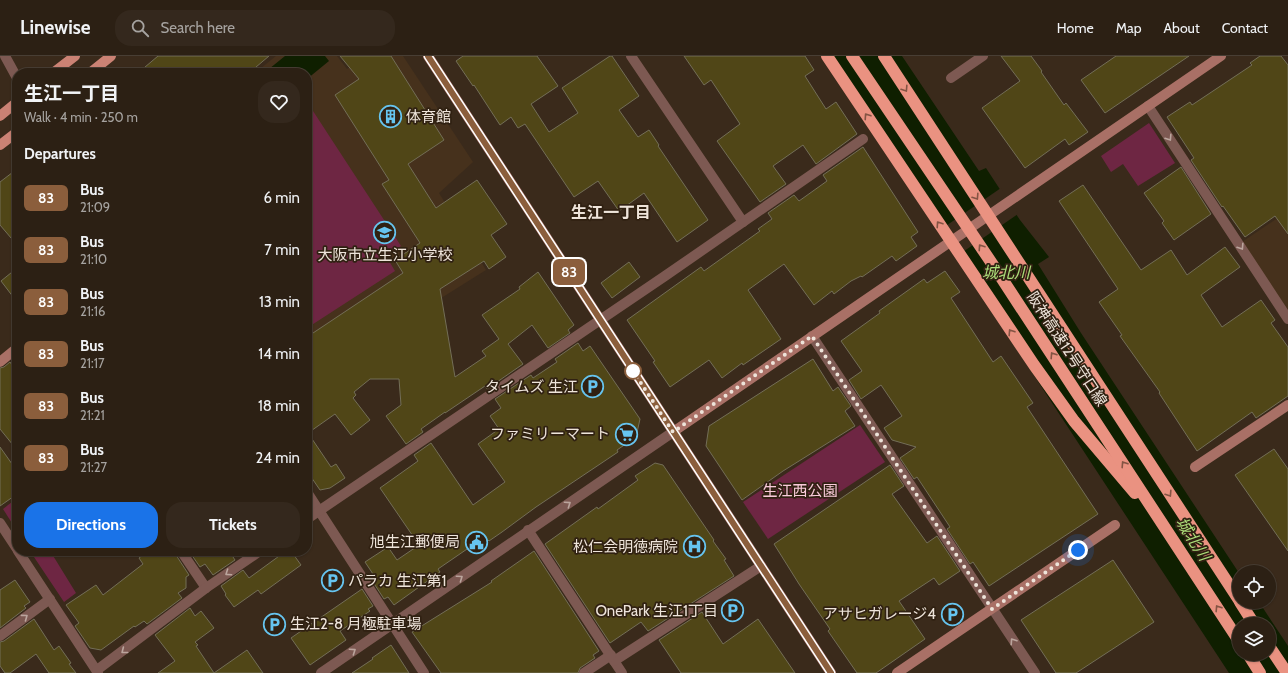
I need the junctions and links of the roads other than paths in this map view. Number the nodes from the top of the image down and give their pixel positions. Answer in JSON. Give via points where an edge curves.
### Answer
{"nodes":[{"id":1,"x":5,"y":56,"type":"edge"},
{"id":2,"x":75,"y":56,"type":"edge"},
{"id":3,"x":111,"y":56,"type":"edge"},
{"id":4,"x":428,"y":56,"type":"edge"},
{"id":5,"x":631,"y":56,"type":"edge"},
{"id":6,"x":827,"y":56,"type":"edge"},
{"id":7,"x":852,"y":56,"type":"edge"},
{"id":8,"x":884,"y":56,"type":"edge"},
{"id":9,"x":983,"y":56,"type":"edge"},
{"id":10,"x":1221,"y":56,"type":"edge"},
{"id":11,"x":59,"y":68,"type":"edge"},
{"id":12,"x":96,"y":68,"type":"edge"},
{"id":13,"x":12,"y":69,"type":"edge"},
{"id":14,"x":951,"y":78,"type":"dead end"},
{"id":15,"x":12,"y":106,"type":"edge"},
{"id":16,"x":1148,"y":106,"type":"junction"},
{"id":17,"x":0,"y":116,"type":"edge"},
{"id":18,"x":12,"y":136,"type":"edge"},
{"id":19,"x":863,"y":139,"type":"dead end"},
{"id":20,"x":0,"y":145,"type":"edge"},
{"id":21,"x":743,"y":222,"type":"junction"},
{"id":22,"x":1288,"y":319,"type":"edge"},
{"id":23,"x":599,"y":320,"type":"junction"},
{"id":24,"x":812,"y":336,"type":"junction"},
{"id":25,"x":12,"y":352,"type":"edge"},
{"id":26,"x":0,"y":362,"type":"edge"},
{"id":27,"x":1288,"y":405,"type":"edge"},
{"id":28,"x":673,"y":432,"type":"junction"},
{"id":29,"x":1196,"y":467,"type":"dead end"},
{"id":30,"x":312,"y":500,"type":"edge"},
{"id":31,"x":319,"y":510,"type":"junction"},
{"id":32,"x":312,"y":515,"type":"edge"},
{"id":33,"x":0,"y":523,"type":"edge"},
{"id":34,"x":1115,"y":525,"type":"dead end"},
{"id":35,"x":528,"y":530,"type":"junction"},
{"id":36,"x":1171,"y":536,"type":"junction"},
{"id":37,"x":12,"y":541,"type":"edge"},
{"id":38,"x":22,"y":556,"type":"edge"},
{"id":39,"x":184,"y":556,"type":"edge"},
{"id":40,"x":253,"y":556,"type":"edge"},
{"id":41,"x":761,"y":566,"type":"junction"},
{"id":42,"x":206,"y":588,"type":"junction"},
{"id":43,"x":1232,"y":589,"type":"edge"},
{"id":44,"x":50,"y":599,"type":"junction"},
{"id":45,"x":992,"y":609,"type":"junction"},
{"id":46,"x":392,"y":625,"type":"junction"},
{"id":47,"x":1232,"y":630,"type":"edge"},
{"id":48,"x":0,"y":636,"type":"edge"},
{"id":49,"x":1276,"y":657,"type":"edge"},
{"id":50,"x":612,"y":658,"type":"junction"},
{"id":51,"x":1252,"y":661,"type":"edge"},
{"id":52,"x":97,"y":672,"type":"edge"},
{"id":53,"x":321,"y":673,"type":"edge"},
{"id":54,"x":424,"y":673,"type":"edge"},
{"id":55,"x":584,"y":673,"type":"edge"},
{"id":56,"x":622,"y":673,"type":"edge"},
{"id":57,"x":831,"y":673,"type":"edge"},
{"id":58,"x":896,"y":673,"type":"edge"},
{"id":59,"x":1035,"y":673,"type":"edge"},
{"id":60,"x":1260,"y":673,"type":"edge"},
{"id":61,"x":1286,"y":673,"type":"edge"}],
"edges":[{"from":1,"to":13,"type":"street"},
{"from":2,"to":11,"type":"main road"},
{"from":3,"to":12,"type":"main road"},
{"from":4,"to":23,"type":"street"},
{"from":5,"to":21,"type":"street"},
{"from":36,"to":6,"type":"highway","one_way":true,"via":[[1074,421]]},
{"from":36,"to":7,"type":"highway","name":"阪神高速12号守口線","one_way":true,"via":[[993,264]]},
{"from":8,"to":43,"type":"highway","name":"阪神高速12号守口線","one_way":true},
{"from":9,"to":14,"type":"street"},
{"from":10,"to":16,"type":"street"},
{"from":15,"to":17,"type":"main road"},
{"from":16,"to":22,"type":"street","one_way":true},
{"from":16,"to":24,"type":"street"},
{"from":18,"to":20,"type":"main road"},
{"from":19,"to":21,"type":"street"},
{"from":21,"to":23,"type":"street"},
{"from":23,"to":28,"type":"street"},
{"from":23,"to":31,"type":"street"},
{"from":24,"to":28,"type":"street"},
{"from":24,"to":45,"type":"street"},
{"from":25,"to":26,"type":"street"},
{"from":27,"to":29,"type":"street"},
{"from":35,"to":28,"type":"street","one_way":true},
{"from":28,"to":41,"type":"street"},
{"from":30,"to":31,"type":"street"},
{"from":31,"to":32,"type":"street"},
{"from":31,"to":46,"type":"street"},
{"from":33,"to":37,"type":"street"},
{"from":34,"to":45,"type":"street"},
{"from":46,"to":35,"type":"street","one_way":true},
{"from":35,"to":50,"type":"street"},
{"from":47,"to":36,"type":"highway","name":"阪神高速12号守口線","one_way":true},
{"from":38,"to":44,"type":"street"},
{"from":39,"to":42,"type":"street"},
{"from":40,"to":42,"type":"street","one_way":true},
{"from":41,"to":50,"type":"street"},
{"from":41,"to":57,"type":"street"},
{"from":42,"to":52,"type":"street","one_way":true},
{"from":48,"to":44,"type":"street","one_way":true},
{"from":44,"to":52,"type":"street"},
{"from":45,"to":58,"type":"street"},
{"from":59,"to":45,"type":"street","one_way":true},
{"from":53,"to":46,"type":"street","one_way":true},
{"from":46,"to":54,"type":"street"},
{"from":49,"to":61,"type":"highway"},
{"from":50,"to":55,"type":"street"},
{"from":50,"to":56,"type":"street"},
{"from":51,"to":60,"type":"highway"}]}
